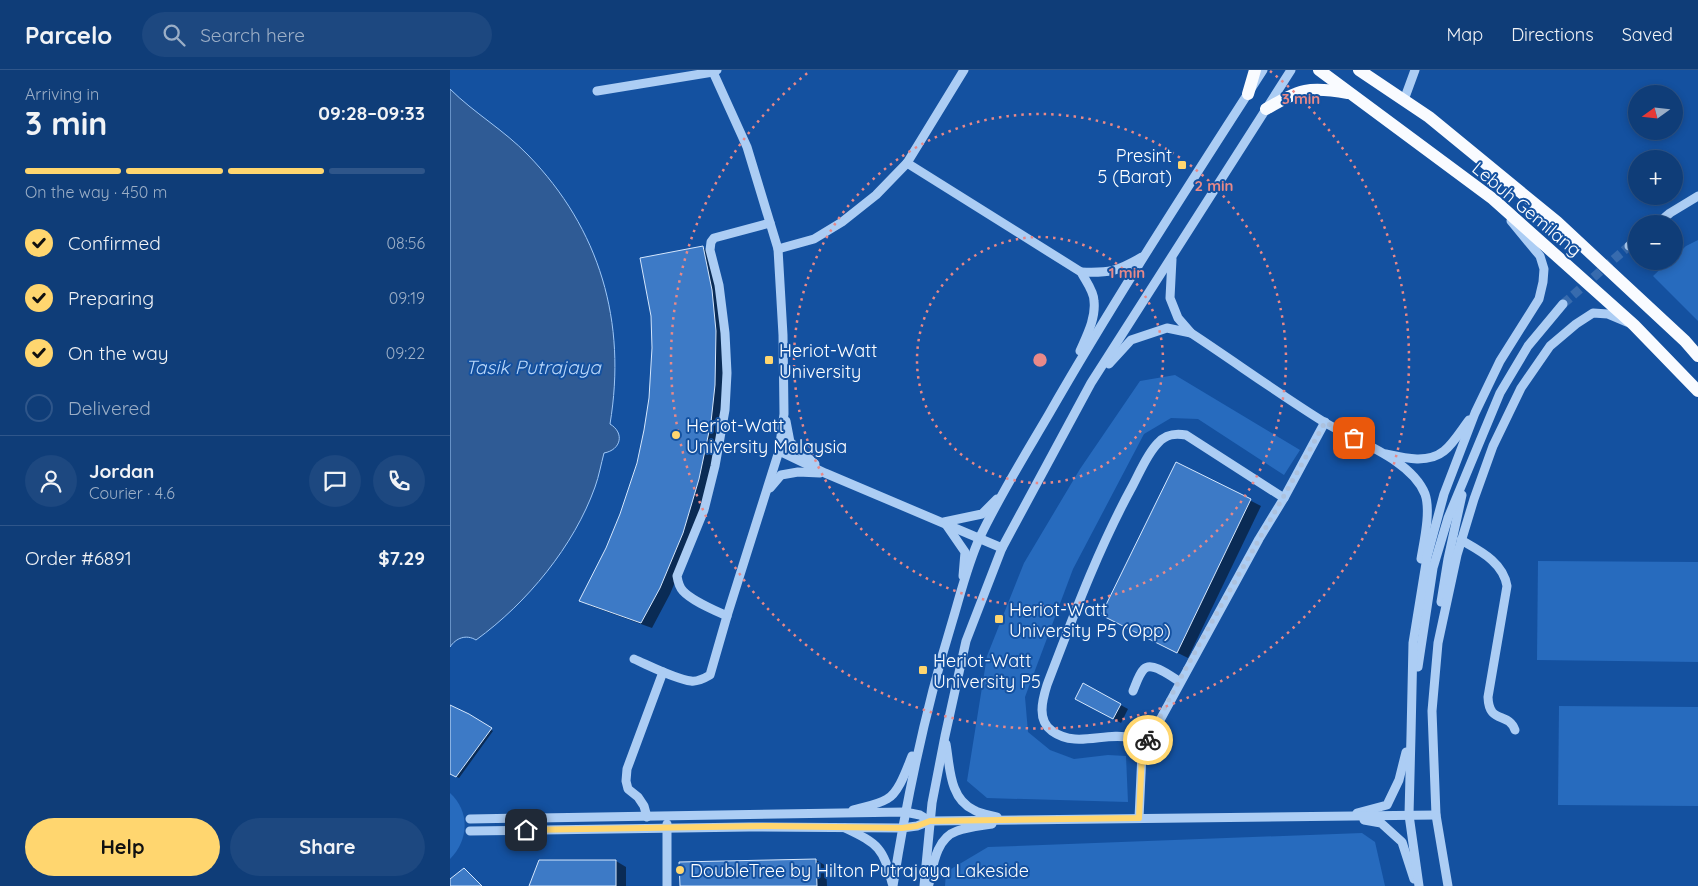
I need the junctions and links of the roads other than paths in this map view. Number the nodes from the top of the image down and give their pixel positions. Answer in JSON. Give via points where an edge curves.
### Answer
{"nodes":[{"id":1,"x":964,"y":70,"type":"edge"},
{"id":2,"x":1255,"y":70,"type":"edge"},
{"id":3,"x":1263,"y":70,"type":"edge"},
{"id":4,"x":1291,"y":70,"type":"edge"},
{"id":5,"x":1319,"y":70,"type":"edge"},
{"id":6,"x":1359,"y":70,"type":"edge"},
{"id":7,"x":1369,"y":70,"type":"edge"},
{"id":8,"x":1415,"y":70,"type":"edge"},
{"id":9,"x":715,"y":71,"type":"edge"},
{"id":10,"x":1376,"y":81,"type":"junction"},
{"id":11,"x":597,"y":90,"type":"dead end"},
{"id":12,"x":1248,"y":94,"type":"junction"},
{"id":13,"x":1351,"y":94,"type":"junction"},
{"id":14,"x":1404,"y":100,"type":"junction"},
{"id":15,"x":1266,"y":109,"type":"junction"},
{"id":16,"x":907,"y":163,"type":"junction"},
{"id":17,"x":1698,"y":196,"type":"edge"},
{"id":18,"x":1493,"y":200,"type":"junction"},
{"id":19,"x":1668,"y":215,"type":"edge"},
{"id":20,"x":770,"y":223,"type":"junction"},
{"id":21,"x":778,"y":249,"type":"junction"},
{"id":22,"x":1144,"y":255,"type":"junction"},
{"id":23,"x":1172,"y":256,"type":"junction"},
{"id":24,"x":1081,"y":272,"type":"junction"},
{"id":25,"x":1563,"y":304,"type":"tunnel mouth"},
{"id":26,"x":1634,"y":325,"type":"junction"},
{"id":27,"x":1191,"y":333,"type":"junction"},
{"id":28,"x":1698,"y":356,"type":"edge"},
{"id":29,"x":1070,"y":376,"type":"junction"},
{"id":30,"x":1091,"y":383,"type":"junction"},
{"id":31,"x":1698,"y":391,"type":"edge"},
{"id":32,"x":1475,"y":412,"type":"junction"},
{"id":33,"x":784,"y":414,"type":"junction"},
{"id":34,"x":1325,"y":422,"type":"junction"},
{"id":35,"x":779,"y":451,"type":"junction"},
{"id":36,"x":1384,"y":454,"type":"junction"},
{"id":37,"x":1469,"y":466,"type":"junction"},
{"id":38,"x":825,"y":473,"type":"junction"},
{"id":39,"x":1003,"y":493,"type":"junction"},
{"id":40,"x":764,"y":495,"type":"junction"},
{"id":41,"x":1284,"y":498,"type":"junction"},
{"id":42,"x":944,"y":522,"type":"junction"},
{"id":43,"x":980,"y":539,"type":"junction"},
{"id":44,"x":1461,"y":540,"type":"junction"},
{"id":45,"x":1002,"y":548,"type":"junction"},
{"id":46,"x":961,"y":591,"type":"junction"},
{"id":47,"x":727,"y":616,"type":"junction"},
{"id":48,"x":1414,"y":642,"type":"junction"},
{"id":49,"x":1438,"y":643,"type":"junction"},
{"id":50,"x":634,"y":659,"type":"dead end"},
{"id":51,"x":663,"y":672,"type":"junction"},
{"id":52,"x":1180,"y":682,"type":"junction"},
{"id":53,"x":1133,"y":691,"type":"dead end"},
{"id":54,"x":1515,"y":730,"type":"dead end"},
{"id":55,"x":921,"y":734,"type":"junction"},
{"id":56,"x":1411,"y":735,"type":"junction"},
{"id":57,"x":945,"y":736,"type":"junction"},
{"id":58,"x":1145,"y":746,"type":"junction"},
{"id":59,"x":905,"y":812,"type":"junction"},
{"id":60,"x":840,"y":813,"type":"junction"},
{"id":61,"x":1409,"y":815,"type":"junction"},
{"id":62,"x":1436,"y":815,"type":"junction"},
{"id":63,"x":1345,"y":816,"type":"junction"},
{"id":64,"x":647,"y":817,"type":"junction"},
{"id":65,"x":667,"y":817,"type":"junction"},
{"id":66,"x":1139,"y":818,"type":"junction"},
{"id":67,"x":470,"y":819,"type":"dead end"},
{"id":68,"x":1009,"y":820,"type":"junction"},
{"id":69,"x":930,"y":821,"type":"junction"},
{"id":70,"x":841,"y":827,"type":"junction"},
{"id":71,"x":666,"y":828,"type":"junction"},
{"id":72,"x":902,"y":828,"type":"junction"},
{"id":73,"x":470,"y":831,"type":"dead end"},
{"id":74,"x":667,"y":886,"type":"edge"},
{"id":75,"x":893,"y":886,"type":"edge"},
{"id":76,"x":924,"y":886,"type":"edge"},
{"id":77,"x":928,"y":886,"type":"edge"},
{"id":78,"x":1418,"y":886,"type":"edge"},
{"id":79,"x":1448,"y":886,"type":"edge"}],
"edges":[{"from":1,"to":16,"type":"street"},
{"from":2,"to":12,"type":"main road"},
{"from":3,"to":12,"type":"street"},
{"from":4,"to":15,"type":"street"},
{"from":5,"to":13,"type":"main road","name":"Lebuh Gemilang"},
{"from":6,"to":10,"type":"main road","name":"Lebuh Gemilang"},
{"from":7,"to":10,"type":"main road"},
{"from":8,"to":14,"type":"street"},
{"from":9,"to":11,"type":"street"},
{"from":9,"to":20,"type":"street","via":[[747,148]]},
{"from":10,"to":14,"type":"main road","name":"Lebuh Gemilang"},
{"from":12,"to":22,"type":"street"},
{"from":13,"to":15,"type":"main road","via":[[1309,89]]},
{"from":13,"to":18,"type":"main road","name":"Lebuh Gemilang"},
{"from":14,"to":28,"type":"main road","name":"Lebuh Gemilang","via":[[1557,222],[1685,340]]},
{"from":15,"to":23,"type":"street"},
{"from":16,"to":21,"type":"street","via":[[876,195],[842,222],[814,240]]},
{"from":16,"to":24,"type":"street"},
{"from":17,"to":19,"type":"street"},
{"from":18,"to":26,"type":"main road","name":"Lebuh Gemilang"},
{"from":18,"to":32,"type":"street","via":[[1540,256],[1543,282],[1539,299],[1500,361]]},
{"from":20,"to":21,"type":"street"},
{"from":20,"to":47,"type":"street","via":[[714,238],[710,250],[726,332],[725,410],[704,510],[677,576],[682,591]]},
{"from":21,"to":33,"type":"street"},
{"from":22,"to":24,"type":"street","via":[[1121,269],[1102,273]]},
{"from":22,"to":29,"type":"street"},
{"from":23,"to":27,"type":"street","via":[[1170,298],[1178,318]]},
{"from":23,"to":30,"type":"street"},
{"from":24,"to":29,"type":"street","via":[[1094,301],[1092,324]]},
{"from":25,"to":37,"type":"street","via":[[1528,346],[1500,393]]},
{"from":26,"to":31,"type":"main road","name":"Lebuh Gemilang"},
{"from":26,"to":44,"type":"street","via":[[1608,314],[1593,313],[1550,346],[1521,388],[1493,446]]},
{"from":27,"to":30,"type":"street","via":[[1167,328],[1131,340]]},
{"from":27,"to":34,"type":"street"},
{"from":29,"to":39,"type":"street"},
{"from":30,"to":45,"type":"street"},
{"from":32,"to":36,"type":"street","via":[[1444,452],[1410,459]]},
{"from":32,"to":48,"type":"street","via":[[1444,494],[1427,557]]},
{"from":33,"to":35,"type":"street"},
{"from":33,"to":38,"type":"street","via":[[790,442]]},
{"from":34,"to":36,"type":"street"},
{"from":34,"to":41,"type":"street"},
{"from":35,"to":38,"type":"street"},
{"from":35,"to":40,"type":"street"},
{"from":36,"to":48,"type":"street","via":[[1414,476],[1425,496],[1427,518],[1414,598]]},
{"from":37,"to":49,"type":"street","via":[[1448,559]]},
{"from":37,"to":56,"type":"street","via":[[1433,568],[1421,637]]},
{"from":38,"to":40,"type":"street","via":[[780,474]]},
{"from":38,"to":42,"type":"street"},
{"from":39,"to":42,"type":"street","via":[[982,514]]},
{"from":39,"to":43,"type":"street"},
{"from":40,"to":47,"type":"street"},
{"from":41,"to":52,"type":"street"},
{"from":41,"to":58,"type":"street","via":[[1186,434],[1166,436],[1150,455],[1116,516],[1080,596],[1042,700],[1044,722],[1058,736],[1072,740],[1120,737],[1133,739]]},
{"from":42,"to":43,"type":"street"},
{"from":42,"to":46,"type":"street","via":[[965,552]]},
{"from":43,"to":45,"type":"street"},
{"from":43,"to":46,"type":"street"},
{"from":44,"to":49,"type":"street"},
{"from":44,"to":54,"type":"street","via":[[1482,552],[1505,576],[1507,586],[1488,705],[1498,718],[1513,723]]},
{"from":45,"to":57,"type":"street","via":[[966,641]]},
{"from":46,"to":55,"type":"street"},
{"from":47,"to":51,"type":"street","via":[[710,675],[692,682]]},
{"from":48,"to":56,"type":"street"},
{"from":49,"to":62,"type":"street","via":[[1432,711]]},
{"from":50,"to":51,"type":"street"},
{"from":51,"to":64,"type":"street","via":[[627,768],[628,789],[638,797]]},
{"from":52,"to":53,"type":"street","via":[[1149,666],[1144,669]]},
{"from":52,"to":58,"type":"street"},
{"from":55,"to":59,"type":"street"},
{"from":55,"to":60,"type":"street","via":[[891,796]]},
{"from":56,"to":61,"type":"street"},
{"from":56,"to":63,"type":"street","via":[[1399,780],[1387,804]]},
{"from":57,"to":68,"type":"street","via":[[953,787],[960,799],[973,810]]},
{"from":57,"to":69,"type":"street"},
{"from":58,"to":66,"type":"street"},
{"from":59,"to":60,"type":"street"},
{"from":59,"to":69,"type":"street"},
{"from":59,"to":72,"type":"street"},
{"from":60,"to":65,"type":"street"},
{"from":61,"to":62,"type":"street"},
{"from":61,"to":63,"type":"street"},
{"from":61,"to":78,"type":"street"},
{"from":62,"to":79,"type":"street"},
{"from":63,"to":66,"type":"street"},
{"from":63,"to":78,"type":"street","via":[[1380,823],[1402,842]]},
{"from":64,"to":65,"type":"street"},
{"from":64,"to":67,"type":"street"},
{"from":65,"to":71,"type":"street"},
{"from":66,"to":68,"type":"street"},
{"from":68,"to":69,"type":"street"},
{"from":68,"to":77,"type":"street","via":[[956,831],[947,836],[940,844]]},
{"from":69,"to":72,"type":"street"},
{"from":69,"to":76,"type":"street"},
{"from":70,"to":71,"type":"street"},
{"from":70,"to":72,"type":"street"},
{"from":70,"to":75,"type":"street","via":[[872,842],[882,852]]},
{"from":71,"to":73,"type":"street"},
{"from":71,"to":74,"type":"street"},
{"from":72,"to":75,"type":"street"}]}
